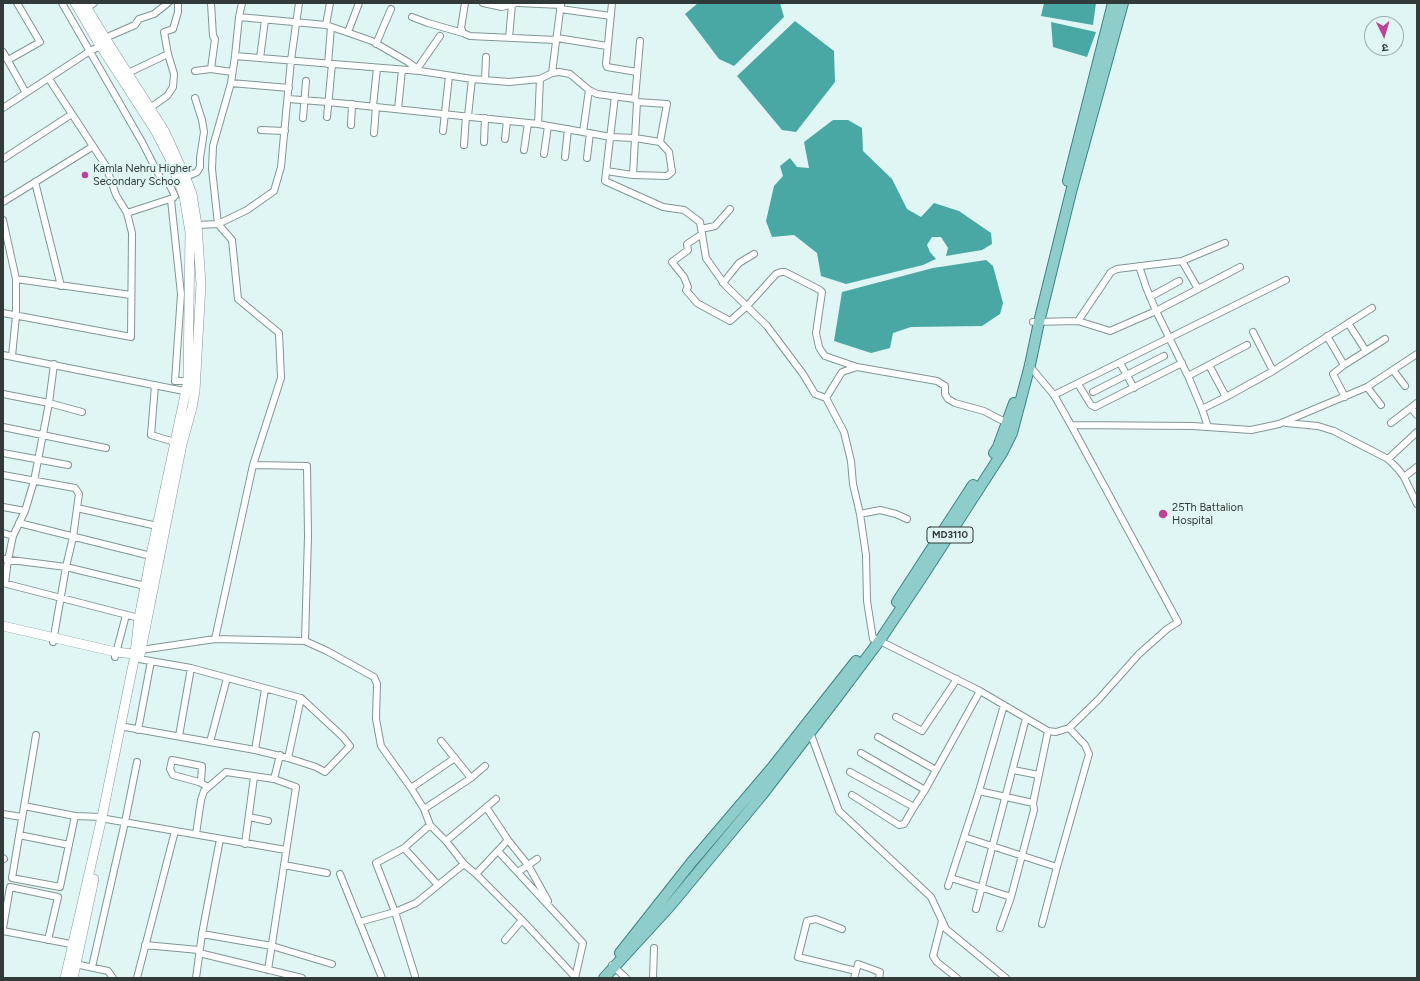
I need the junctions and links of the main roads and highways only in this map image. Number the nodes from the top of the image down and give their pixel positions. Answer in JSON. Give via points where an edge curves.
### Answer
{"nodes":[{"id":1,"x":75,"y":3,"type":"edge"},
{"id":2,"x":1113,"y":3,"type":"edge"},
{"id":3,"x":1123,"y":3,"type":"edge"},
{"id":4,"x":88,"y":5,"type":"edge"},
{"id":5,"x":104,"y":42,"type":"junction"},
{"id":6,"x":1036,"y":322,"type":"junction"},
{"id":7,"x":1028,"y":364,"type":"junction"},
{"id":8,"x":190,"y":392,"type":"junction"},
{"id":9,"x":178,"y":443,"type":"junction"},
{"id":10,"x":3,"y":626,"type":"edge"},
{"id":11,"x":3,"y":632,"type":"edge"},
{"id":12,"x":876,"y":639,"type":"junction"},
{"id":13,"x":53,"y":640,"type":"junction"},
{"id":14,"x":137,"y":656,"type":"junction"},
{"id":15,"x":105,"y":819,"type":"junction"},
{"id":16,"x":76,"y":945,"type":"junction"},
{"id":17,"x":613,"y":966,"type":"junction"},
{"id":18,"x":65,"y":978,"type":"edge"},
{"id":19,"x":73,"y":978,"type":"edge"},
{"id":20,"x":596,"y":978,"type":"edge"},
{"id":21,"x":604,"y":978,"type":"edge"}],
"edges":[{"from":1,"to":5,"type":"main road"},
{"from":2,"to":6,"type":"main road","number":"MD3110","via":[[1071,168]]},
{"from":3,"to":6,"type":"main road","number":"MD3110"},
{"from":4,"to":5,"type":"main road"},
{"from":5,"to":8,"type":"main road","via":[[170,159],[177,197],[190,232]]},
{"from":5,"to":8,"type":"main road","via":[[128,73],[166,132],[192,194],[201,284],[197,378]]},
{"from":6,"to":7,"type":"main road","number":"MD3110"},
{"from":7,"to":12,"type":"main road","number":"MD3110","via":[[998,447]]},
{"from":7,"to":12,"type":"main road","number":"MD3110","via":[[1012,433],[1002,453],[924,574]]},
{"from":8,"to":9,"type":"main road","via":[[192,408]]},
{"from":9,"to":14,"type":"main road"},
{"from":9,"to":14,"type":"main road","via":[[145,586],[139,618]]},
{"from":10,"to":13,"type":"main road"},
{"from":11,"to":13,"type":"main road"},
{"from":12,"to":17,"type":"main road","number":"MD3110","via":[[648,916]]},
{"from":12,"to":17,"type":"main road","number":"MD3110","via":[[762,795],[670,906]]},
{"from":13,"to":14,"type":"main road","via":[[115,654]]},
{"from":14,"to":15,"type":"main road"},
{"from":14,"to":15,"type":"main road"},
{"from":15,"to":16,"type":"main road"},
{"from":16,"to":18,"type":"main road"},
{"from":16,"to":19,"type":"main road"},
{"from":17,"to":20,"type":"main road","number":"MD3110"},
{"from":17,"to":21,"type":"main road","number":"MD3110"}]}
